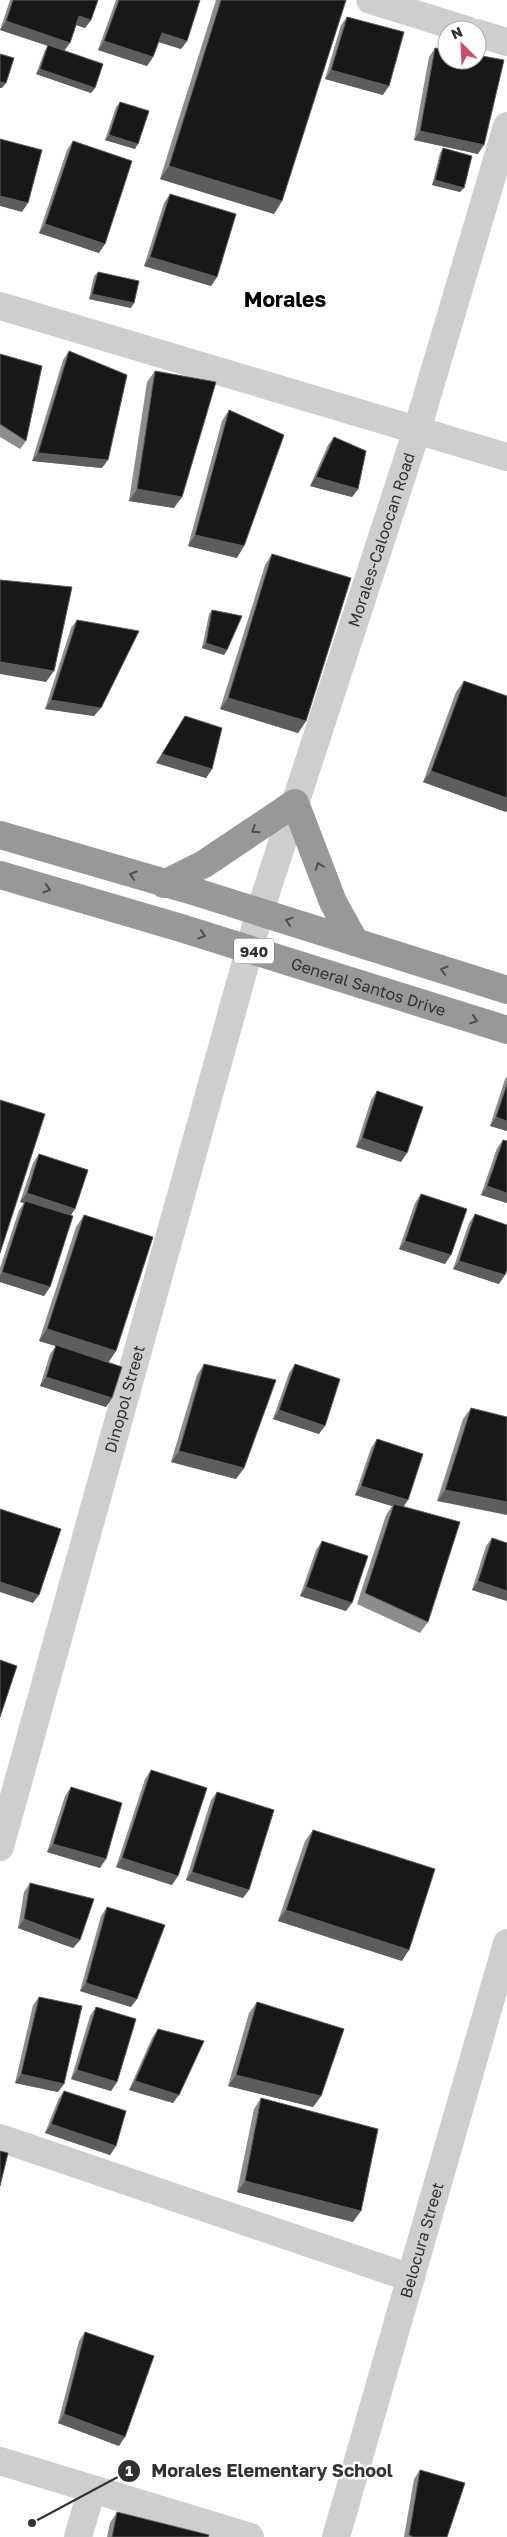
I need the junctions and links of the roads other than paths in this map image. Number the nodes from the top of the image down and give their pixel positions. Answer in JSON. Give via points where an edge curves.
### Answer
{"nodes":[{"id":1,"x":370,"y":0,"type":"edge"},
{"id":2,"x":437,"y":21,"type":"edge"},
{"id":3,"x":487,"y":36,"type":"edge"},
{"id":4,"x":507,"y":42,"type":"edge"},
{"id":5,"x":507,"y":126,"type":"edge"},
{"id":6,"x":0,"y":306,"type":"edge"},
{"id":7,"x":417,"y":430,"type":"junction"},
{"id":8,"x":507,"y":457,"type":"edge"},
{"id":9,"x":295,"y":803,"type":"junction"},
{"id":10,"x":0,"y":835,"type":"edge"},
{"id":11,"x":0,"y":875,"type":"edge"},
{"id":12,"x":164,"y":884,"type":"junction"},
{"id":13,"x":260,"y":911,"type":"junction"},
{"id":14,"x":355,"y":942,"type":"junction"},
{"id":15,"x":249,"y":950,"type":"junction"},
{"id":16,"x":507,"y":990,"type":"edge"},
{"id":17,"x":507,"y":1030,"type":"edge"},
{"id":18,"x":0,"y":1847,"type":"edge"},
{"id":19,"x":507,"y":1943,"type":"edge"},
{"id":20,"x":0,"y":2138,"type":"edge"},
{"id":21,"x":411,"y":2278,"type":"junction"},
{"id":22,"x":0,"y":2460,"type":"edge"},
{"id":23,"x":92,"y":2489,"type":"junction"},
{"id":24,"x":78,"y":2537,"type":"edge"},
{"id":25,"x":250,"y":2537,"type":"edge"},
{"id":26,"x":336,"y":2537,"type":"edge"}],
"edges":[{"from":1,"to":2,"type":"street"},
{"from":3,"to":4,"type":"street"},
{"from":5,"to":7,"type":"street","name":"Morales-Caloocan Road"},
{"from":6,"to":7,"type":"street"},
{"from":7,"to":8,"type":"street"},
{"from":7,"to":9,"type":"street","name":"Morales-Caloocan Road"},
{"from":9,"to":12,"type":"highway","one_way":true,"via":[[204,864]]},
{"from":9,"to":13,"type":"street","name":"Morales-Caloocan Road"},
{"from":14,"to":9,"type":"highway","one_way":true,"via":[[333,902]]},
{"from":12,"to":10,"type":"highway","number":"940","one_way":true},
{"from":11,"to":15,"type":"highway","name":"General Santos Drive","number":"940","one_way":true},
{"from":12,"to":13,"type":"highway","number":"940"},
{"from":14,"to":13,"type":"highway","number":"940","one_way":true},
{"from":13,"to":15,"type":"street","name":"Morales-Caloocan Road"},
{"from":16,"to":14,"type":"highway","number":"940","one_way":true},
{"from":15,"to":17,"type":"highway","name":"General Santos Drive","number":"940","one_way":true},
{"from":15,"to":18,"type":"street","name":"Dinopol Street"},
{"from":19,"to":21,"type":"street","name":"Belocura Street"},
{"from":20,"to":21,"type":"street"},
{"from":21,"to":26,"type":"street","name":"Belocura Street"},
{"from":22,"to":23,"type":"street"},
{"from":23,"to":24,"type":"street"},
{"from":23,"to":25,"type":"street"}]}
